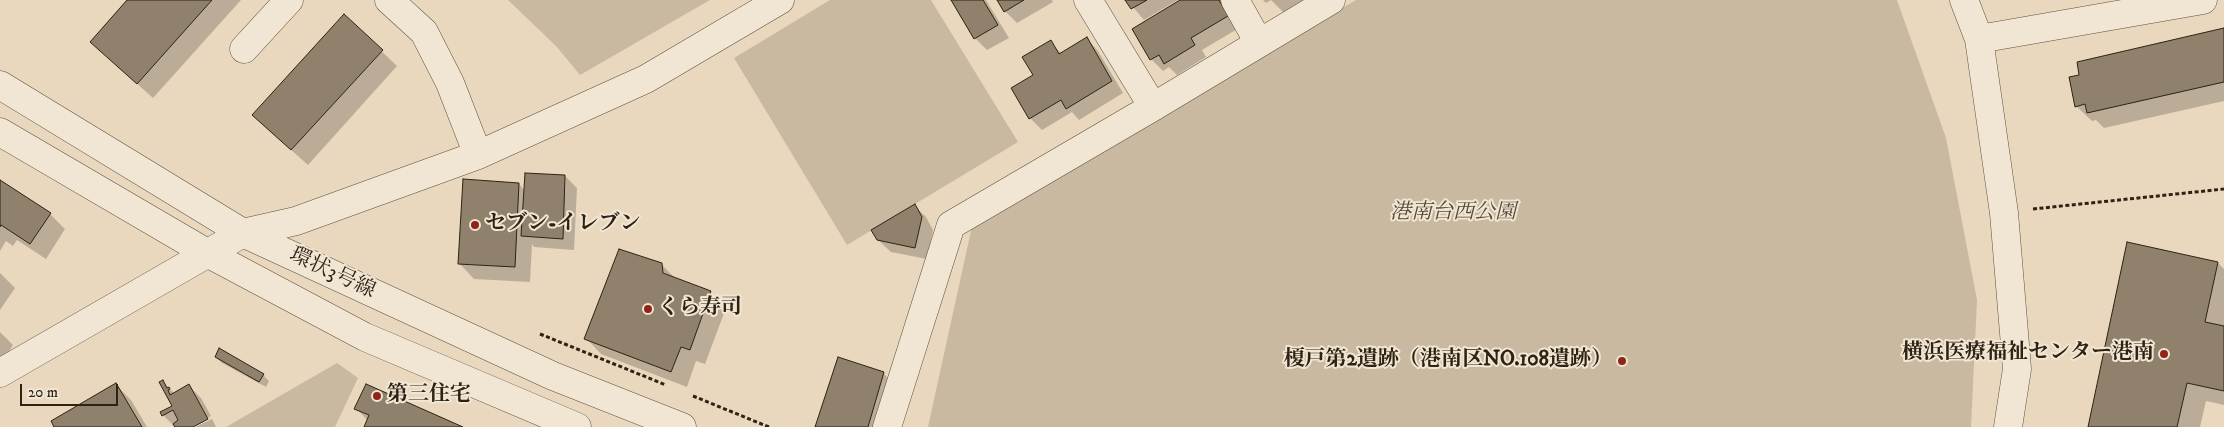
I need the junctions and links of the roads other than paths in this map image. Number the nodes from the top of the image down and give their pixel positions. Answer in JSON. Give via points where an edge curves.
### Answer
{"nodes":[{"id":1,"x":289,"y":0,"type":"edge"},
{"id":2,"x":389,"y":0,"type":"edge"},
{"id":3,"x":780,"y":0,"type":"edge"},
{"id":4,"x":1088,"y":0,"type":"edge"},
{"id":5,"x":1235,"y":0,"type":"edge"},
{"id":6,"x":1331,"y":0,"type":"edge"},
{"id":7,"x":1964,"y":0,"type":"edge"},
{"id":8,"x":2203,"y":0,"type":"edge"},
{"id":9,"x":1979,"y":40,"type":"junction"},
{"id":10,"x":1259,"y":43,"type":"junction"},
{"id":11,"x":244,"y":49,"type":"dead end"},
{"id":12,"x":0,"y":86,"type":"edge"},
{"id":13,"x":1153,"y":107,"type":"junction"},
{"id":14,"x":0,"y":132,"type":"edge"},
{"id":15,"x":478,"y":155,"type":"junction"},
{"id":16,"x":243,"y":233,"type":"junction"},
{"id":17,"x":208,"y":253,"type":"junction"},
{"id":18,"x":0,"y":373,"type":"edge"},
{"id":19,"x":577,"y":427,"type":"edge"},
{"id":20,"x":682,"y":427,"type":"edge"},
{"id":21,"x":886,"y":427,"type":"edge"},
{"id":22,"x":2008,"y":427,"type":"edge"}],
"edges":[{"from":1,"to":11,"type":"street"},
{"from":2,"to":15,"type":"street","via":[[424,32],[450,83]]},
{"from":3,"to":15,"type":"street","via":[[646,79]]},
{"from":4,"to":13,"type":"street"},
{"from":5,"to":10,"type":"street"},
{"from":6,"to":10,"type":"street"},
{"from":7,"to":9,"type":"street"},
{"from":8,"to":9,"type":"street"},
{"from":9,"to":22,"type":"street","via":[[2004,212],[2017,369]]},
{"from":10,"to":13,"type":"street"},
{"from":12,"to":16,"type":"street","name":"環状3号線"},
{"from":13,"to":21,"type":"street","via":[[951,225]]},
{"from":14,"to":17,"type":"street","name":"環状3号線"},
{"from":15,"to":16,"type":"street","via":[[296,221]]},
{"from":16,"to":17,"type":"street"},
{"from":16,"to":20,"type":"street","name":"環状3号線","via":[[553,376]]},
{"from":17,"to":18,"type":"street"},
{"from":17,"to":19,"type":"street","name":"環状3号線","via":[[366,337]]}]}
